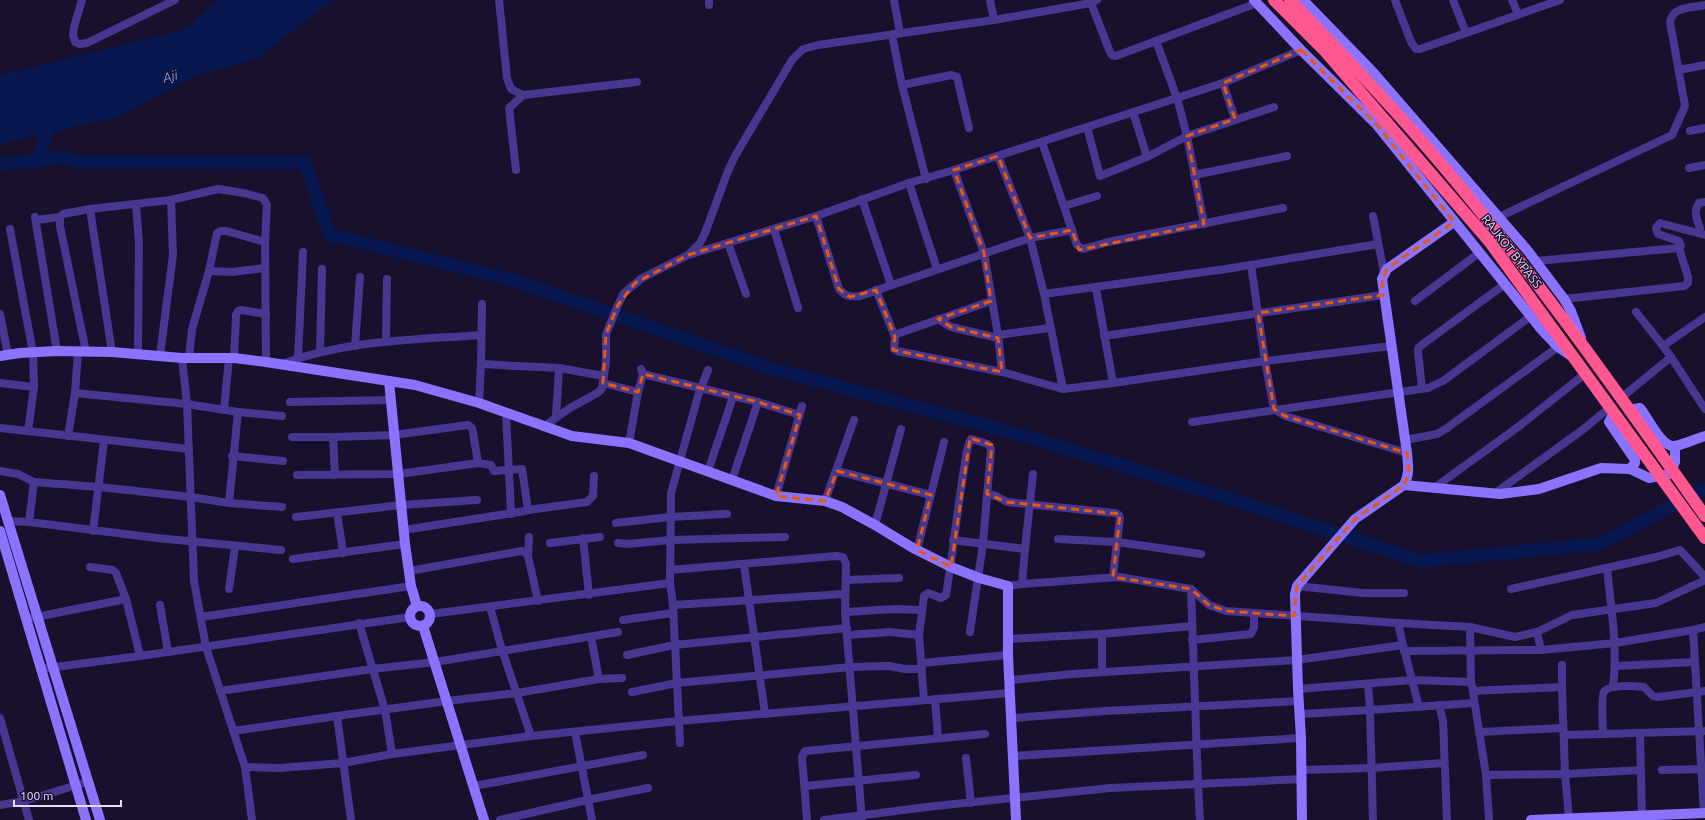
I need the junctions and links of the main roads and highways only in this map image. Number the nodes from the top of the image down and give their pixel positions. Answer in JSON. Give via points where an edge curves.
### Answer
{"nodes":[{"id":1,"x":1274,"y":0,"type":"edge"},
{"id":2,"x":1290,"y":0,"type":"edge"},
{"id":3,"x":1705,"y":516,"type":"edge"},
{"id":4,"x":1705,"y":538,"type":"edge"}],
"edges":[{"from":1,"to":4,"type":"highway","name":"RAJKOT BYPASS","via":[[1325,51],[1489,241]]},
{"from":2,"to":3,"type":"highway","name":"RAJKOT BYPASS","via":[[1448,171],[1549,298]]}]}
